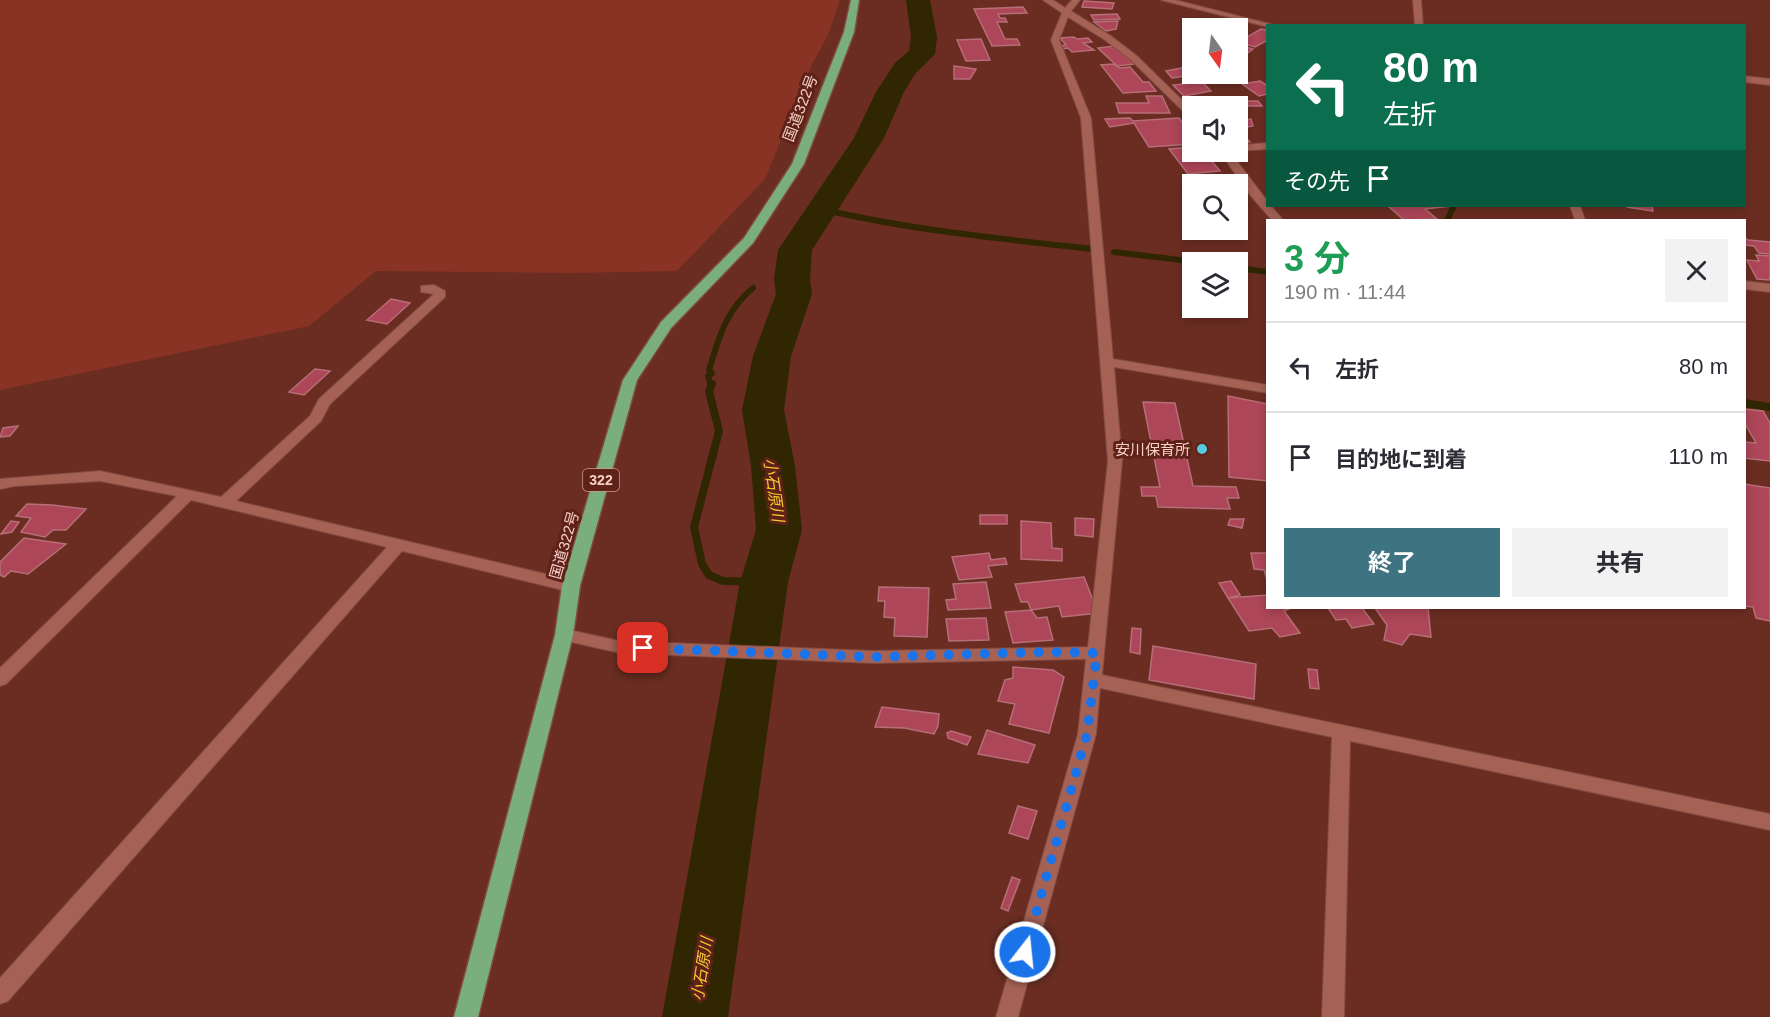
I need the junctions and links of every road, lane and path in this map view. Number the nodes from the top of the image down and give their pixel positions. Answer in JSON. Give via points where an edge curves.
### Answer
{"nodes":[{"id":1,"x":855,"y":0,"type":"edge"},
{"id":2,"x":1047,"y":0,"type":"edge"},
{"id":3,"x":1076,"y":0,"type":"edge"},
{"id":4,"x":1164,"y":0,"type":"edge"},
{"id":5,"x":1417,"y":0,"type":"edge"},
{"id":6,"x":1066,"y":12,"type":"junction"},
{"id":7,"x":1266,"y":24,"type":"edge"},
{"id":8,"x":1419,"y":24,"type":"edge"},
{"id":9,"x":1746,"y":79,"type":"edge"},
{"id":10,"x":1770,"y":82,"type":"edge"},
{"id":11,"x":1182,"y":105,"type":"edge"},
{"id":12,"x":1266,"y":146,"type":"edge"},
{"id":13,"x":1248,"y":147,"type":"edge"},
{"id":14,"x":1231,"y":162,"type":"edge"},
{"id":15,"x":1266,"y":206,"type":"edge"},
{"id":16,"x":1266,"y":207,"type":"edge"},
{"id":17,"x":1277,"y":219,"type":"edge"},
{"id":18,"x":1746,"y":285,"type":"edge"},
{"id":19,"x":1770,"y":288,"type":"edge"},
{"id":20,"x":424,"y":289,"type":"dead end"},
{"id":21,"x":1106,"y":362,"type":"junction"},
{"id":22,"x":1266,"y":389,"type":"edge"},
{"id":23,"x":0,"y":484,"type":"edge"},
{"id":24,"x":188,"y":494,"type":"junction"},
{"id":25,"x":224,"y":503,"type":"junction"},
{"id":26,"x":396,"y":546,"type":"junction"},
{"id":27,"x":571,"y":586,"type":"junction"},
{"id":28,"x":564,"y":635,"type":"junction"},
{"id":29,"x":1097,"y":653,"type":"junction"},
{"id":30,"x":0,"y":679,"type":"edge"},
{"id":31,"x":1094,"y":680,"type":"junction"},
{"id":32,"x":1341,"y":733,"type":"junction"},
{"id":33,"x":1770,"y":822,"type":"edge"},
{"id":34,"x":0,"y":994,"type":"edge"},
{"id":35,"x":466,"y":1017,"type":"edge"},
{"id":36,"x":1007,"y":1017,"type":"edge"},
{"id":37,"x":1333,"y":1017,"type":"edge"}],
"edges":[{"from":1,"to":27,"type":"highway","name":"国道322号","number":"322","via":[[849,32],[798,165],[749,240],[666,325],[630,380]]},
{"from":2,"to":6,"type":"street"},
{"from":3,"to":6,"type":"street"},
{"from":4,"to":7,"type":"street"},
{"from":5,"to":8,"type":"street"},
{"from":6,"to":11,"type":"street","via":[[1134,58]]},
{"from":6,"to":21,"type":"street","via":[[1055,40],[1086,118]]},
{"from":9,"to":10,"type":"street"},
{"from":12,"to":13,"type":"street"},
{"from":14,"to":15,"type":"street"},
{"from":16,"to":17,"type":"street"},
{"from":18,"to":19,"type":"street"},
{"from":20,"to":25,"type":"street","via":[[441,294],[324,402],[316,418]]},
{"from":21,"to":22,"type":"street"},
{"from":21,"to":29,"type":"street","via":[[1115,461]]},
{"from":23,"to":24,"type":"street","via":[[100,476]]},
{"from":24,"to":25,"type":"street"},
{"from":24,"to":30,"type":"street"},
{"from":25,"to":26,"type":"street"},
{"from":26,"to":27,"type":"street"},
{"from":26,"to":34,"type":"street"},
{"from":27,"to":28,"type":"highway","name":"国道322号","number":"322"},
{"from":28,"to":29,"type":"street","via":[[620,646],[874,657]]},
{"from":28,"to":35,"type":"highway","name":"国道322号","number":"322"},
{"from":29,"to":31,"type":"street"},
{"from":31,"to":32,"type":"street"},
{"from":31,"to":36,"type":"street","via":[[1087,734]]},
{"from":32,"to":33,"type":"street"},
{"from":32,"to":37,"type":"street"}]}
